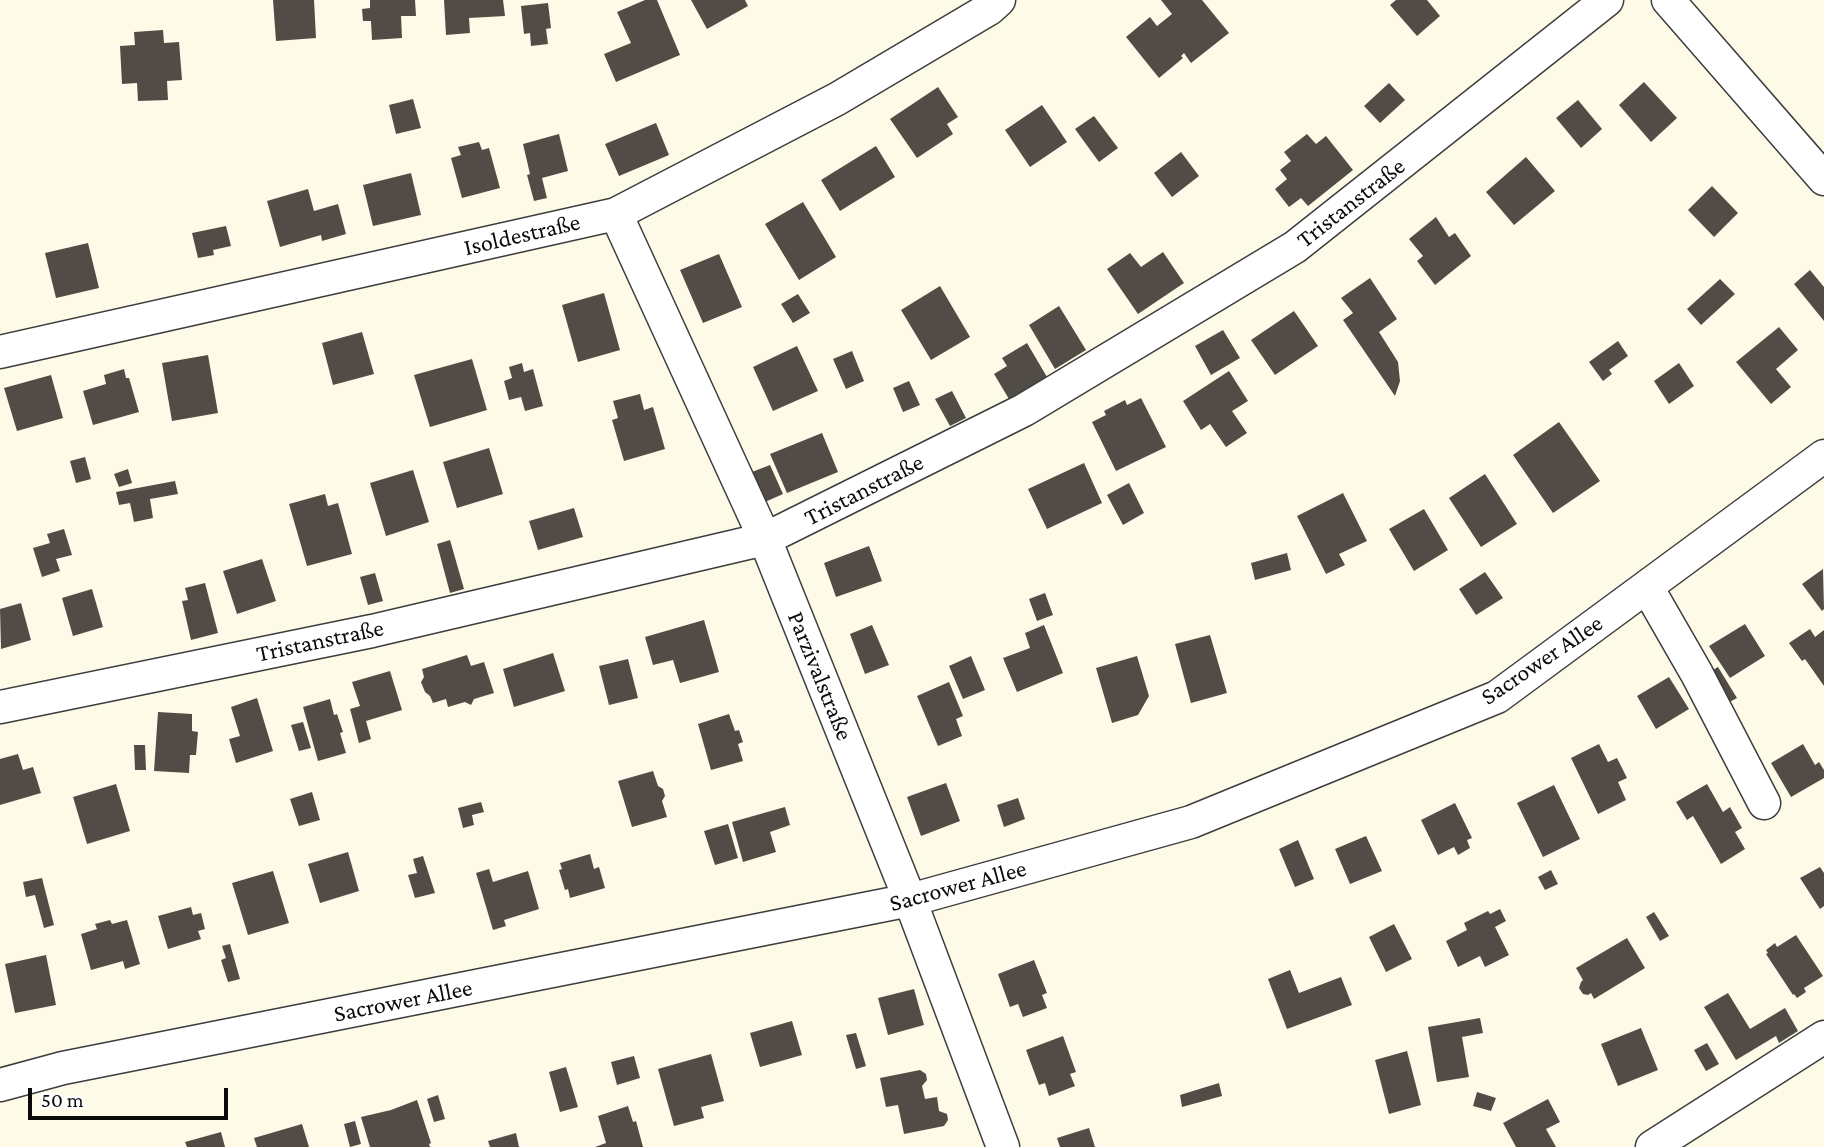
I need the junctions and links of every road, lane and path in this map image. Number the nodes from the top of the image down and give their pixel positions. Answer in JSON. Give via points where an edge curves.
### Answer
{"nodes":[{"id":1,"x":999,"y":0,"type":"edge"},
{"id":2,"x":1607,"y":0,"type":"edge"},
{"id":3,"x":1668,"y":0,"type":"edge"},
{"id":4,"x":1824,"y":179,"type":"edge"},
{"id":5,"x":615,"y":214,"type":"junction"},
{"id":6,"x":0,"y":352,"type":"edge"},
{"id":7,"x":1824,"y":456,"type":"edge"},
{"id":8,"x":765,"y":539,"type":"junction"},
{"id":9,"x":1647,"y":587,"type":"junction"},
{"id":10,"x":0,"y":707,"type":"edge"},
{"id":11,"x":1763,"y":803,"type":"dead end"},
{"id":12,"x":910,"y":900,"type":"junction"},
{"id":13,"x":1824,"y":1037,"type":"edge"},
{"id":14,"x":0,"y":1085,"type":"edge"},
{"id":15,"x":1003,"y":1147,"type":"edge"},
{"id":16,"x":1652,"y":1147,"type":"edge"}],
"edges":[{"from":1,"to":5,"type":"street","name":"Isoldestraße","via":[[837,99]]},
{"from":2,"to":8,"type":"street","name":"Tristanstraße","via":[[1295,247],[1024,410]]},
{"from":3,"to":4,"type":"street"},
{"from":5,"to":6,"type":"street","name":"Isoldestraße"},
{"from":5,"to":8,"type":"street","name":"Parzivalstraße"},
{"from":7,"to":9,"type":"street","name":"Sacrower Allee"},
{"from":8,"to":10,"type":"street","name":"Tristanstraße","via":[[372,631]]},
{"from":8,"to":12,"type":"street","name":"Parzivalstraße"},
{"from":9,"to":11,"type":"street"},
{"from":9,"to":12,"type":"street","name":"Sacrower Allee","via":[[1497,697],[1191,822]]},
{"from":12,"to":14,"type":"street","name":"Sacrower Allee","via":[[63,1068]]},
{"from":12,"to":15,"type":"street","name":"Parzivalstraße"},
{"from":13,"to":16,"type":"street"}]}
